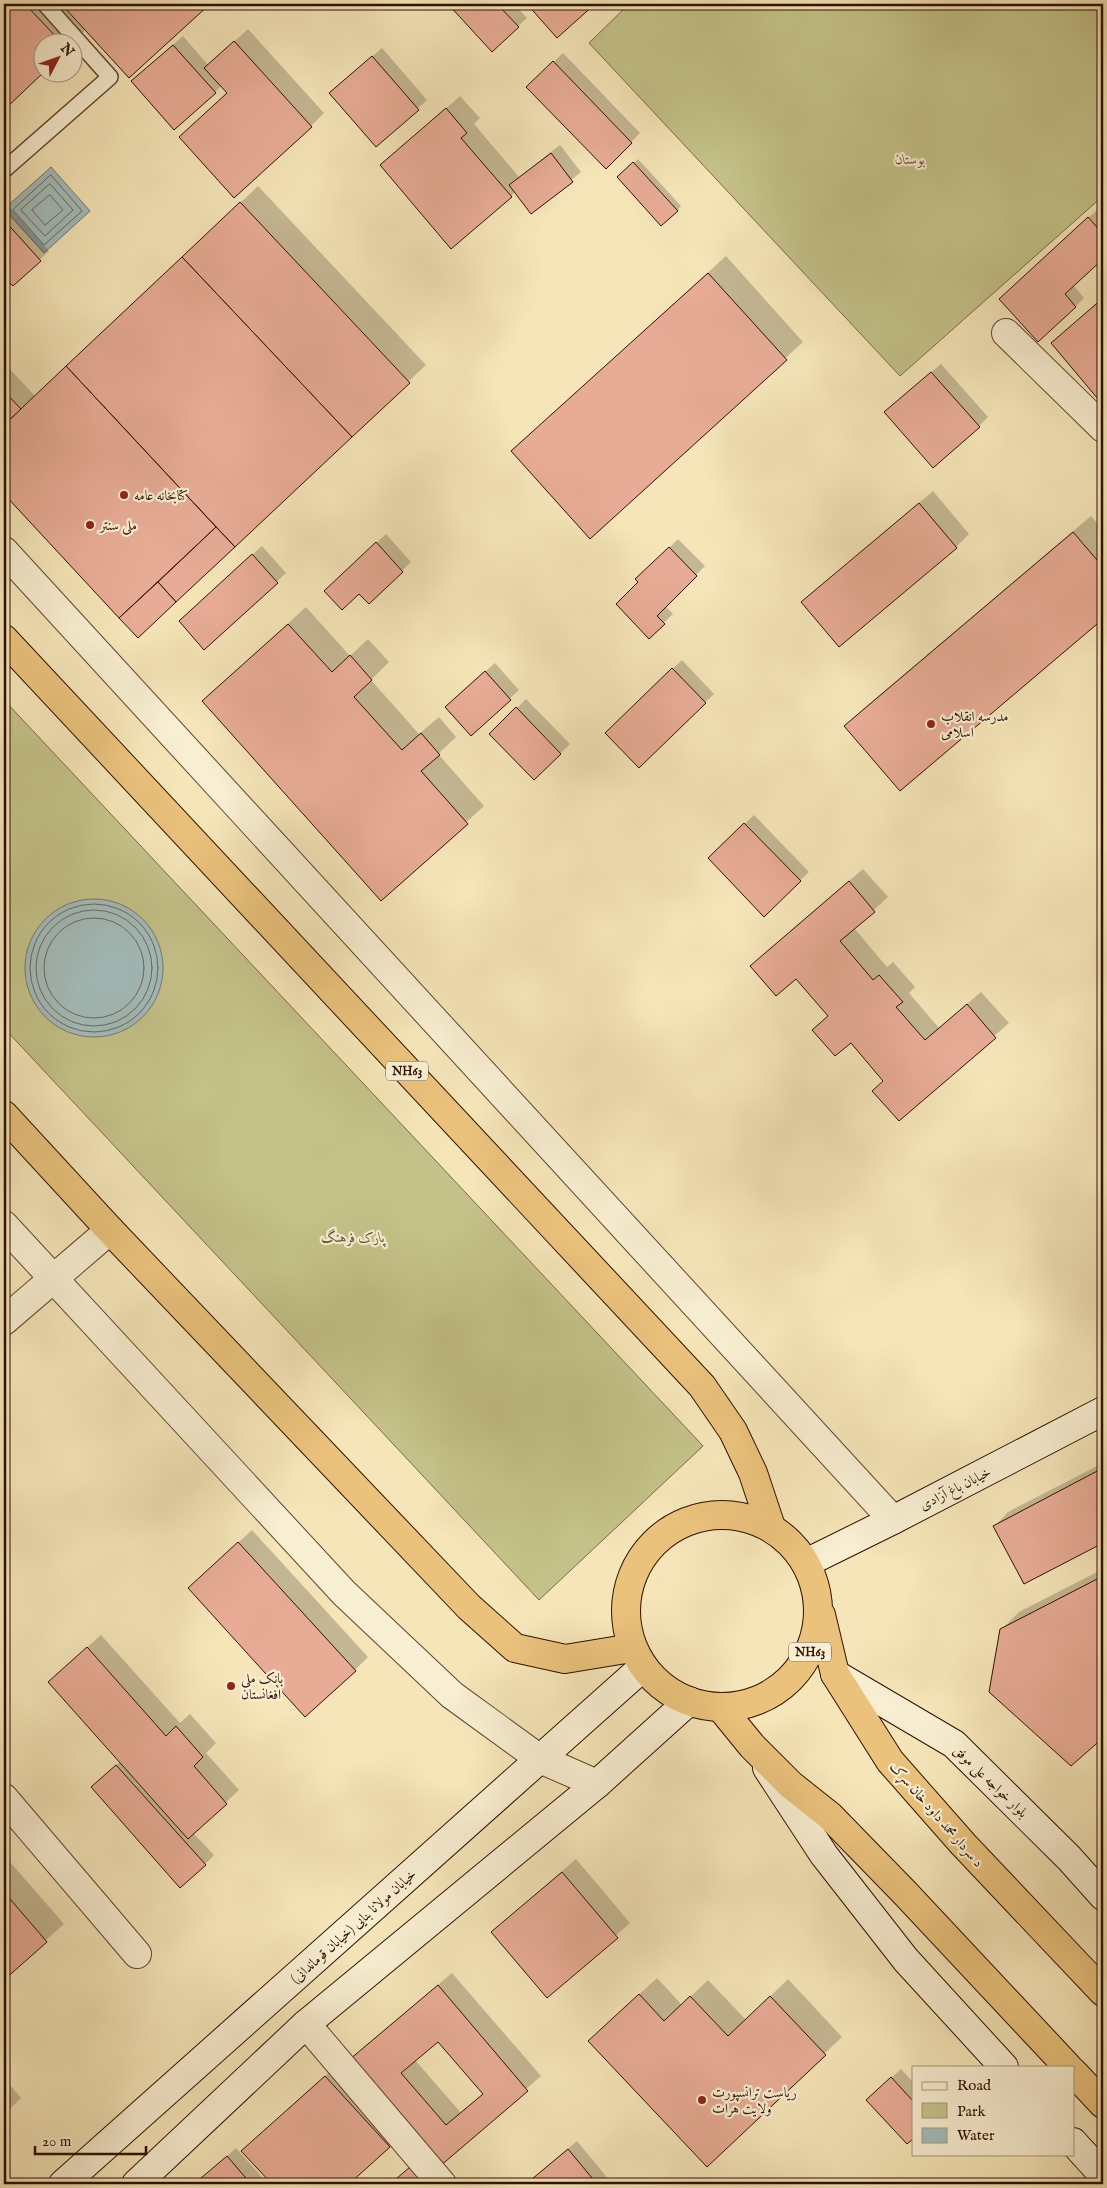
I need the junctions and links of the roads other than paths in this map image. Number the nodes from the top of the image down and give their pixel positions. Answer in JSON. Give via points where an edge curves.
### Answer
{"nodes":[{"id":1,"x":45,"y":4,"type":"edge"},
{"id":2,"x":4,"y":170,"type":"edge"},
{"id":3,"x":1006,"y":333,"type":"dead end"},
{"id":4,"x":1103,"y":428,"type":"edge"},
{"id":5,"x":4,"y":551,"type":"edge"},
{"id":6,"x":4,"y":639,"type":"edge"},
{"id":7,"x":4,"y":1115,"type":"edge"},
{"id":8,"x":4,"y":1225,"type":"edge"},
{"id":9,"x":110,"y":1230,"type":"junction"},
{"id":10,"x":54,"y":1279,"type":"junction"},
{"id":11,"x":4,"y":1321,"type":"edge"},
{"id":12,"x":1103,"y":1411,"type":"edge"},
{"id":13,"x":893,"y":1520,"type":"junction"},
{"id":14,"x":771,"y":1527,"type":"junction"},
{"id":15,"x":806,"y":1563,"type":"junction"},
{"id":16,"x":819,"y":1605,"type":"junction"},
{"id":17,"x":638,"y":1658,"type":"junction"},
{"id":18,"x":835,"y":1674,"type":"junction"},
{"id":19,"x":689,"y":1701,"type":"junction"},
{"id":20,"x":722,"y":1708,"type":"junction"},
{"id":21,"x":752,"y":1746,"type":"junction"},
{"id":22,"x":540,"y":1759,"type":"junction"},
{"id":23,"x":597,"y":1784,"type":"junction"},
{"id":24,"x":4,"y":1798,"type":"edge"},
{"id":25,"x":1103,"y":1896,"type":"edge"},
{"id":26,"x":137,"y":1954,"type":"dead end"},
{"id":27,"x":1103,"y":1992,"type":"edge"},
{"id":28,"x":306,"y":2024,"type":"junction"},
{"id":29,"x":1003,"y":2066,"type":"edge"},
{"id":30,"x":1067,"y":2066,"type":"edge"},
{"id":31,"x":1074,"y":2073,"type":"edge"},
{"id":32,"x":1103,"y":2104,"type":"edge"},
{"id":33,"x":1074,"y":2143,"type":"edge"},
{"id":34,"x":1103,"y":2175,"type":"edge"},
{"id":35,"x":62,"y":2184,"type":"edge"},
{"id":36,"x":136,"y":2184,"type":"edge"},
{"id":37,"x":442,"y":2184,"type":"edge"}],
"edges":[{"from":1,"to":2,"type":"lane","via":[[110,77]]},
{"from":3,"to":4,"type":"street"},
{"from":5,"to":13,"type":"street"},
{"from":6,"to":14,"type":"highway","number":"NH63","via":[[702,1386],[733,1431],[753,1472]]},
{"from":7,"to":9,"type":"highway"},
{"from":8,"to":10,"type":"street"},
{"from":9,"to":10,"type":"street"},
{"from":9,"to":17,"type":"highway","via":[[468,1607],[515,1648],[565,1659]]},
{"from":10,"to":11,"type":"street"},
{"from":10,"to":22,"type":"street","via":[[344,1593],[452,1696]]},
{"from":12,"to":13,"type":"street","name":"خیابان باغ آزادی"},
{"from":13,"to":15,"type":"street","name":"خیابان باغ آزادی"},
{"from":14,"to":15,"type":"highway","number":"NH63"},
{"from":14,"to":17,"type":"highway","number":"NH63","via":[[746,1517],[719,1514],[693,1518],[668,1530],[648,1548],[634,1570],[626,1595],[626,1622]]},
{"from":15,"to":16,"type":"highway","number":"NH63","via":[[815,1583]]},
{"from":16,"to":18,"type":"highway","name":"د سردار محمد داود خان سړک","number":"NH63"},
{"from":16,"to":20,"type":"highway","number":"NH63","via":[[817,1632],[808,1656],[792,1678],[772,1694],[748,1705]]},
{"from":17,"to":19,"type":"highway","number":"NH63","via":[[658,1683],[677,1697]]},
{"from":17,"to":22,"type":"street","name":"خیابان مولانا بنایی (خیابان قوماندانی)"},
{"from":18,"to":25,"type":"street","name":"بلوار خواجه علی موفق","via":[[954,1744]]},
{"from":18,"to":27,"type":"highway","name":"د سردار محمد داود خان سړک","number":"NH63","via":[[890,1761],[963,1844]]},
{"from":19,"to":20,"type":"highway","number":"NH63"},
{"from":19,"to":23,"type":"street"},
{"from":20,"to":21,"type":"highway"},
{"from":21,"to":29,"type":"street","via":[[824,1855],[895,1945]]},
{"from":21,"to":30,"type":"highway","via":[[791,1785],[830,1816]]},
{"from":22,"to":23,"type":"street"},
{"from":22,"to":35,"type":"street","name":"خیابان مولانا بنایی (خیابان قوماندانی)"},
{"from":23,"to":28,"type":"street"},
{"from":24,"to":26,"type":"street"},
{"from":28,"to":36,"type":"street"},
{"from":28,"to":37,"type":"street"},
{"from":31,"to":32,"type":"highway"},
{"from":33,"to":34,"type":"street"}]}
